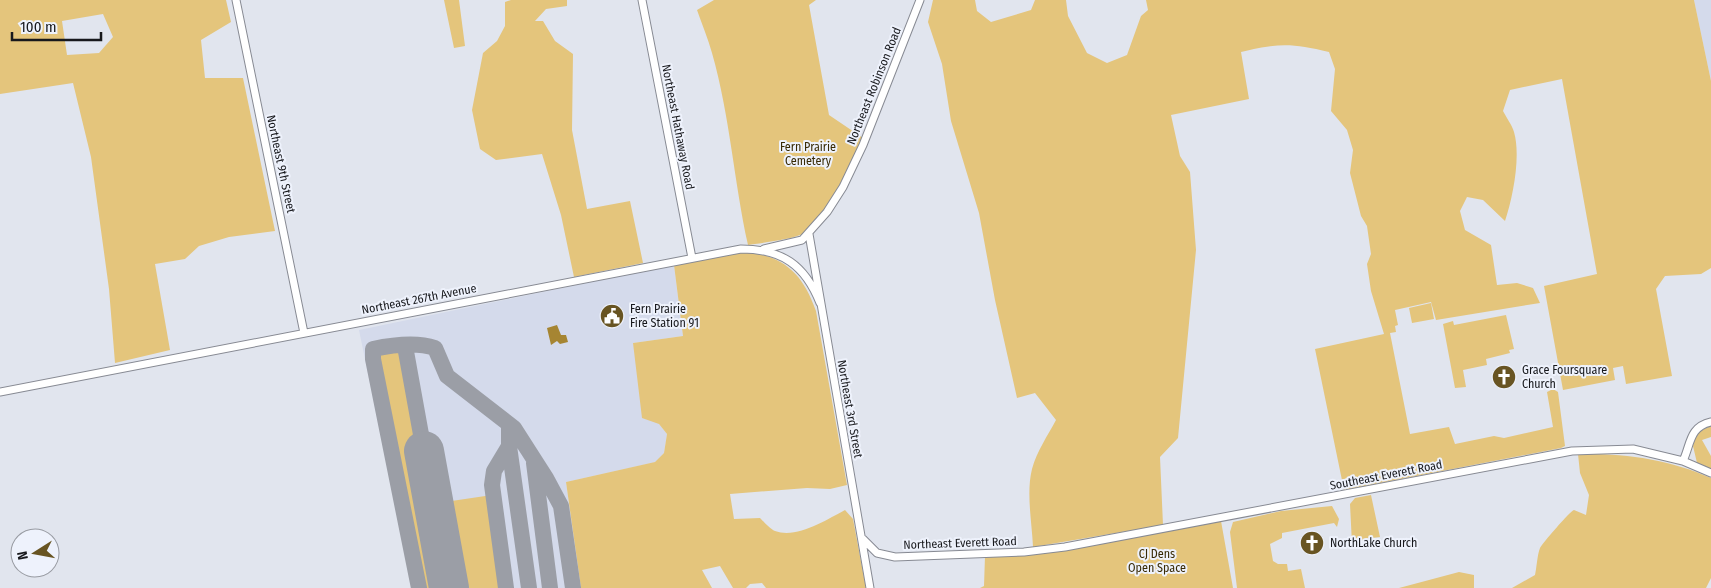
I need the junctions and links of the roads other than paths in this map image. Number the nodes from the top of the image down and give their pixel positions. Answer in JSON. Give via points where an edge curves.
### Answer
{"nodes":[{"id":1,"x":236,"y":0,"type":"edge"},
{"id":2,"x":642,"y":0,"type":"edge"},
{"id":3,"x":920,"y":0,"type":"edge"},
{"id":4,"x":809,"y":234,"type":"junction"},
{"id":5,"x":758,"y":249,"type":"junction"},
{"id":6,"x":692,"y":258,"type":"junction"},
{"id":7,"x":820,"y":303,"type":"junction"},
{"id":8,"x":304,"y":333,"type":"junction"},
{"id":9,"x":0,"y":392,"type":"edge"},
{"id":10,"x":1711,"y":422,"type":"edge"},
{"id":11,"x":1683,"y":461,"type":"junction"},
{"id":12,"x":1711,"y":473,"type":"edge"},
{"id":13,"x":863,"y":539,"type":"junction"},
{"id":14,"x":1065,"y":547,"type":"joint"},
{"id":15,"x":870,"y":588,"type":"edge"}],
"edges":[{"from":1,"to":8,"type":"main road","name":"Northeast 9th Street"},
{"from":2,"to":6,"type":"main road","name":"Northeast Hathaway Road"},
{"from":3,"to":4,"type":"main road","name":"Northeast Robinson Road","via":[[850,174]]},
{"from":4,"to":5,"type":"main road","name":"Northeast Robinson Road","via":[[795,244]]},
{"from":4,"to":7,"type":"main road","name":"Northeast 3rd Street"},
{"from":5,"to":6,"type":"main road","name":"Northeast 267th Avenue"},
{"from":5,"to":7,"type":"main road","name":"Northeast 267th Avenue","via":[[778,255],[799,269]]},
{"from":6,"to":8,"type":"main road","name":"Northeast 267th Avenue"},
{"from":7,"to":13,"type":"main road","name":"Northeast 3rd Street"},
{"from":8,"to":9,"type":"main road","name":"Northeast 267th Avenue"},
{"from":10,"to":11,"type":"main road","via":[[1692,433]]},
{"from":11,"to":12,"type":"main road","name":"Southeast Everett Road"},
{"from":11,"to":14,"type":"main road","name":"Southeast Everett Road","via":[[1633,449],[1572,450]]},
{"from":13,"to":14,"type":"main road","name":"Northeast Everett Road","via":[[877,553],[895,557],[1024,552]]},
{"from":13,"to":15,"type":"main road","name":"Northeast 3rd Street"}]}
